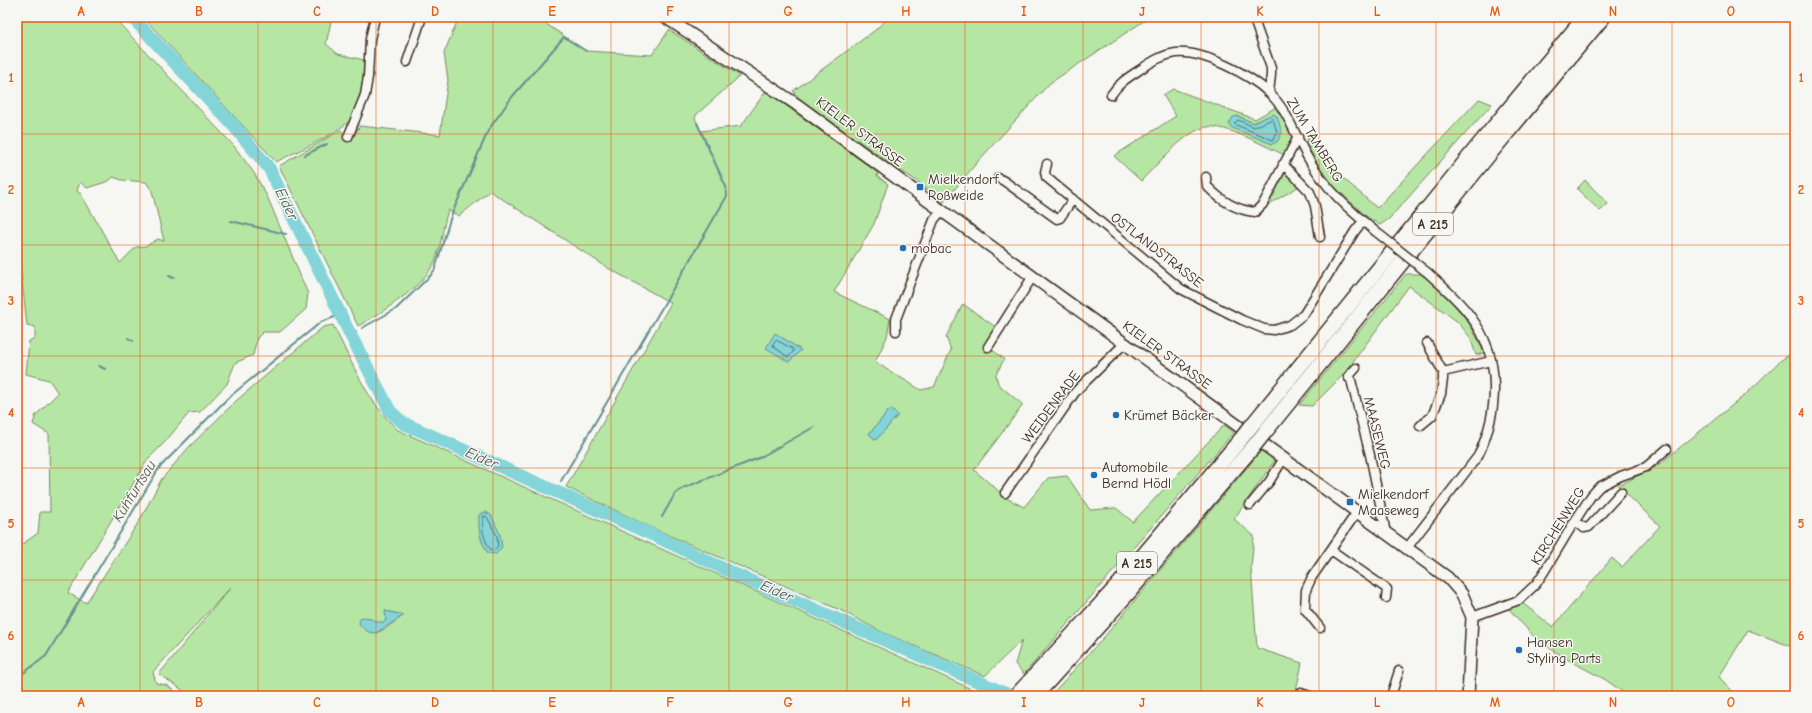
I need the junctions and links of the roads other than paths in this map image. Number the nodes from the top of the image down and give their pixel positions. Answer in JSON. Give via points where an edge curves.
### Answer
{"nodes":[{"id":1,"x":375,"y":17,"type":"edge"},
{"id":2,"x":422,"y":17,"type":"edge"},
{"id":3,"x":666,"y":17,"type":"edge"},
{"id":4,"x":1253,"y":17,"type":"edge"},
{"id":5,"x":1585,"y":17,"type":"edge"},
{"id":6,"x":1603,"y":17,"type":"edge"},
{"id":7,"x":408,"y":62,"type":"dead end"},
{"id":8,"x":1269,"y":92,"type":"junction"},
{"id":9,"x":1111,"y":95,"type":"dead end"},
{"id":10,"x":348,"y":137,"type":"dead end"},
{"id":11,"x":1298,"y":137,"type":"junction"},
{"id":12,"x":1046,"y":164,"type":"dead end"},
{"id":13,"x":1283,"y":164,"type":"junction"},
{"id":14,"x":1206,"y":177,"type":"dead end"},
{"id":15,"x":998,"y":178,"type":"dead end"},
{"id":16,"x":1073,"y":199,"type":"junction"},
{"id":17,"x":942,"y":210,"type":"junction"},
{"id":18,"x":1363,"y":221,"type":"junction"},
{"id":19,"x":1320,"y":237,"type":"dead end"},
{"id":20,"x":1033,"y":276,"type":"junction"},
{"id":21,"x":896,"y":331,"type":"dead end"},
{"id":22,"x":1125,"y":343,"type":"junction"},
{"id":23,"x":1427,"y":343,"type":"dead end"},
{"id":24,"x":988,"y":347,"type":"dead end"},
{"id":25,"x":1491,"y":361,"type":"junction"},
{"id":26,"x":1356,"y":368,"type":"dead end"},
{"id":27,"x":1443,"y":372,"type":"junction"},
{"id":28,"x":1420,"y":426,"type":"dead end"},
{"id":29,"x":1259,"y":428,"type":"junction"},
{"id":30,"x":1667,"y":450,"type":"dead end"},
{"id":31,"x":1284,"y":458,"type":"junction"},
{"id":32,"x":1621,"y":492,"type":"dead end"},
{"id":33,"x":1005,"y":493,"type":"dead end"},
{"id":34,"x":1250,"y":505,"type":"dead end"},
{"id":35,"x":1359,"y":513,"type":"junction"},
{"id":36,"x":1575,"y":521,"type":"junction"},
{"id":37,"x":1386,"y":533,"type":"junction"},
{"id":38,"x":1407,"y":548,"type":"junction"},
{"id":39,"x":1331,"y":550,"type":"junction"},
{"id":40,"x":1386,"y":598,"type":"dead end"},
{"id":41,"x":1472,"y":617,"type":"junction"},
{"id":42,"x":1320,"y":628,"type":"dead end"},
{"id":43,"x":1399,"y":671,"type":"dead end"},
{"id":44,"x":1038,"y":693,"type":"edge"},
{"id":45,"x":1301,"y":693,"type":"dead end"},
{"id":46,"x":1016,"y":696,"type":"edge"},
{"id":47,"x":1310,"y":696,"type":"edge"},
{"id":48,"x":1392,"y":696,"type":"edge"},
{"id":49,"x":1468,"y":696,"type":"edge"}],
"edges":[{"from":1,"to":10,"type":"street","via":[[364,95]]},
{"from":2,"to":7,"type":"street"},
{"from":3,"to":17,"type":"street","name":"KIELER STRASSE","via":[[796,104]]},
{"from":4,"to":8,"type":"street","name":"ZUM TAMBERG","via":[[1271,68]]},
{"from":5,"to":29,"type":"highway","number":"A 215","via":[[1483,140]]},
{"from":6,"to":29,"type":"highway","number":"A 215"},
{"from":8,"to":9,"type":"street","via":[[1234,69],[1191,54],[1177,53],[1151,62],[1123,81]]},
{"from":8,"to":11,"type":"street","name":"ZUM TAMBERG","via":[[1280,105]]},
{"from":11,"to":13,"type":"street"},
{"from":11,"to":18,"type":"street","name":"ZUM TAMBERG","via":[[1322,181]]},
{"from":12,"to":16,"type":"street","name":"OSTLANDSTRASSE","via":[[1046,177]]},
{"from":13,"to":14,"type":"street","via":[[1263,204],[1255,212],[1236,209],[1216,195],[1207,186]]},
{"from":13,"to":19,"type":"street","via":[[1310,192]]},
{"from":15,"to":16,"type":"street","via":[[1057,219]]},
{"from":16,"to":18,"type":"street","name":"OSTLANDSTRASSE","via":[[1181,289],[1242,320],[1264,329],[1274,330],[1290,325],[1304,314]]},
{"from":17,"to":20,"type":"street","name":"KIELER STRASSE"},
{"from":17,"to":21,"type":"street","via":[[934,220],[896,319]]},
{"from":18,"to":25,"type":"street","name":"ZUM TAMBERG","bridge":true,"via":[[1456,299],[1472,318],[1484,339]]},
{"from":20,"to":22,"type":"street","name":"KIELER STRASSE"},
{"from":20,"to":24,"type":"street"},
{"from":22,"to":31,"type":"street","name":"KIELER STRASSE"},
{"from":22,"to":33,"type":"street","name":"WEIDENRADE","via":[[1076,391]]},
{"from":23,"to":27,"type":"street"},
{"from":25,"to":27,"type":"street"},
{"from":25,"to":38,"type":"street","name":"ZUM TAMBERG","via":[[1494,403],[1486,440],[1465,474]]},
{"from":26,"to":37,"type":"street","name":"MAASEWEG","via":[[1348,377],[1351,380],[1370,455]]},
{"from":27,"to":28,"type":"street","via":[[1441,394],[1435,409],[1432,416]]},
{"from":29,"to":44,"type":"highway","number":"A 215","bridge":true,"via":[[1253,447],[1130,592]]},
{"from":29,"to":46,"type":"highway","number":"A 215","bridge":true,"via":[[1241,439],[1120,583]]},
{"from":30,"to":36,"type":"street","name":"KIRCHENWEG","via":[[1646,467],[1599,487]]},
{"from":31,"to":34,"type":"street"},
{"from":31,"to":35,"type":"street","name":"KIELER STRASSE"},
{"from":32,"to":36,"type":"street","via":[[1589,527],[1584,528]]},
{"from":35,"to":37,"type":"street","name":"KIELER STRASSE"},
{"from":35,"to":39,"type":"street"},
{"from":36,"to":41,"type":"street","name":"KIRCHENWEG","via":[[1536,584],[1518,600]]},
{"from":37,"to":38,"type":"street","name":"KIELER STRASSE"},
{"from":38,"to":41,"type":"street","name":"KIELER STRASSE","via":[[1448,578],[1462,594]]},
{"from":39,"to":40,"type":"street","via":[[1387,589]]},
{"from":39,"to":42,"type":"street","via":[[1312,577],[1304,599],[1305,609]]},
{"from":41,"to":49,"type":"street"},
{"from":43,"to":48,"type":"street"},
{"from":45,"to":47,"type":"street"}]}
